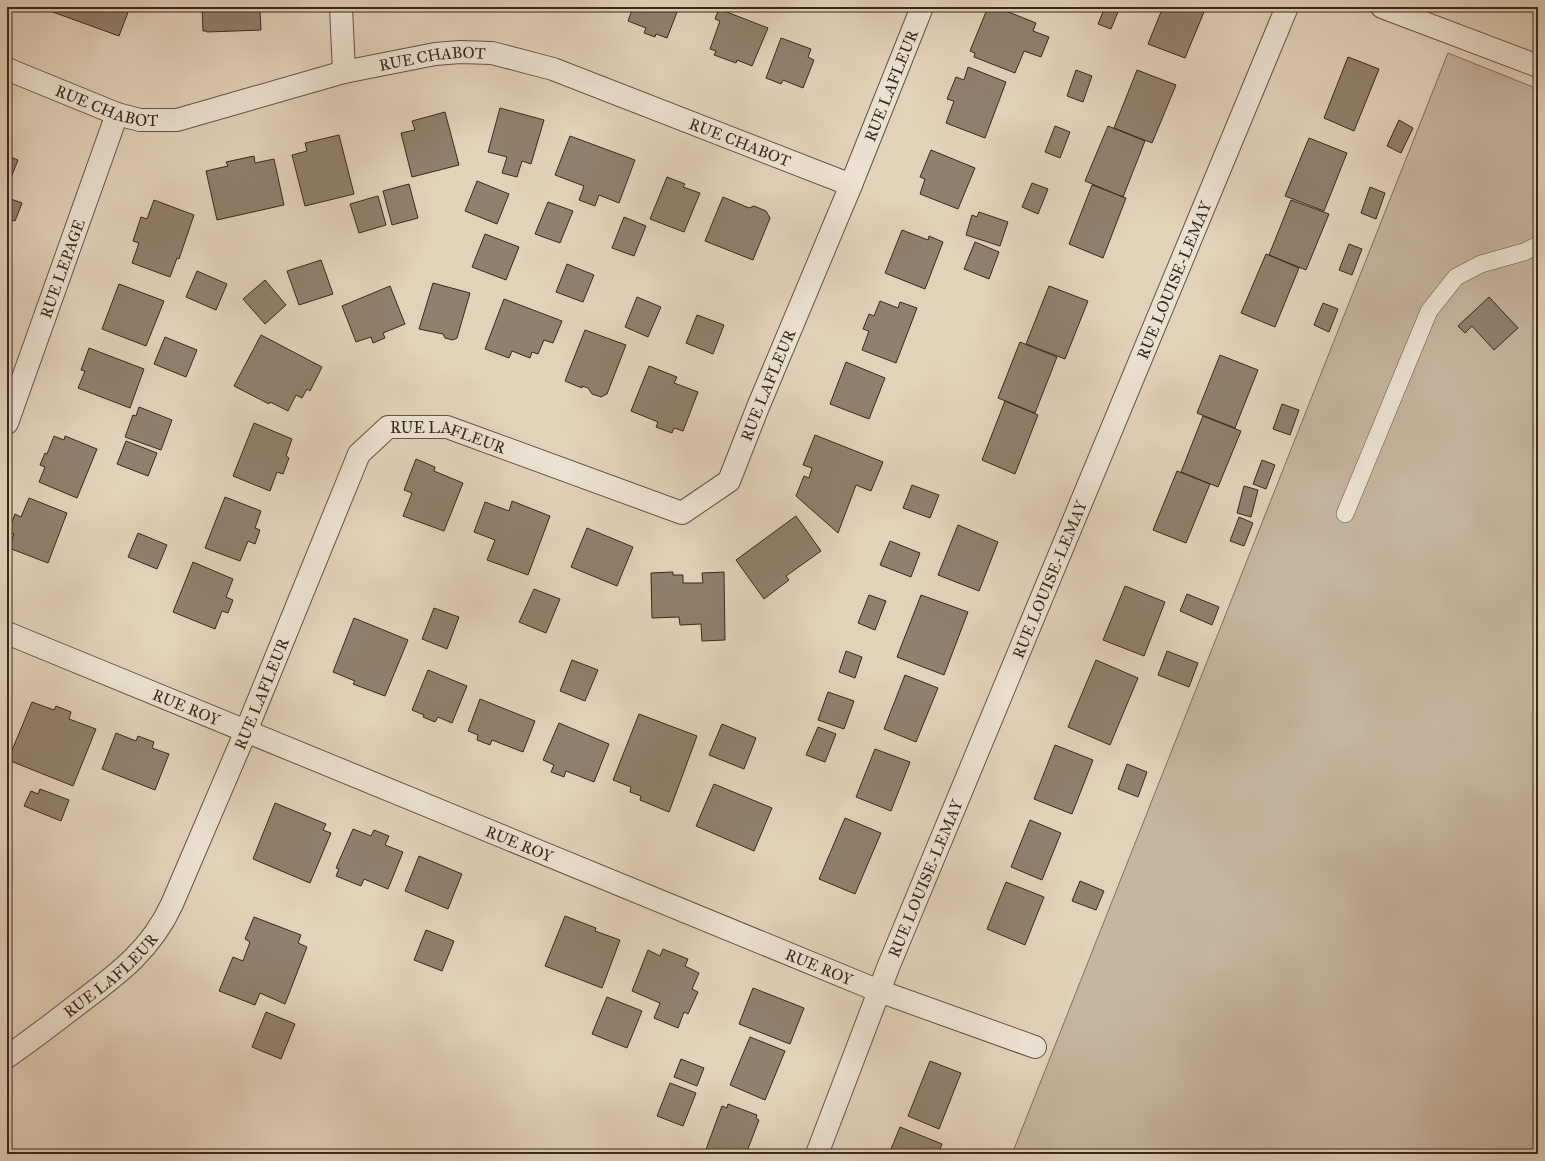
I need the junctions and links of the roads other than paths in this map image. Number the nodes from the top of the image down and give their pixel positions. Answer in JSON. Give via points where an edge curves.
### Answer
{"nodes":[{"id":1,"x":341,"y":7,"type":"edge"},
{"id":2,"x":922,"y":7,"type":"edge"},
{"id":3,"x":1287,"y":7,"type":"edge"},
{"id":4,"x":1382,"y":7,"type":"edge"},
{"id":5,"x":1538,"y":66,"type":"edge"},
{"id":6,"x":7,"y":69,"type":"edge"},
{"id":7,"x":344,"y":72,"type":"junction"},
{"id":8,"x":117,"y":114,"type":"junction"},
{"id":9,"x":851,"y":185,"type":"junction"},
{"id":10,"x":1538,"y":245,"type":"edge"},
{"id":11,"x":7,"y":423,"type":"edge"},
{"id":12,"x":1345,"y":514,"type":"dead end"},
{"id":13,"x":7,"y":633,"type":"edge"},
{"id":14,"x":246,"y":731,"type":"junction"},
{"id":15,"x":879,"y":991,"type":"junction"},
{"id":16,"x":1035,"y":1047,"type":"dead end"},
{"id":17,"x":7,"y":1058,"type":"edge"},
{"id":18,"x":817,"y":1154,"type":"edge"}],
"edges":[{"from":1,"to":7,"type":"street"},
{"from":2,"to":9,"type":"street","name":"RUE LAFLEUR"},
{"from":3,"to":15,"type":"street","name":"RUE LOUISE-LEMAY"},
{"from":4,"to":5,"type":"street"},
{"from":6,"to":8,"type":"street","name":"RUE CHABOT"},
{"from":7,"to":8,"type":"street","name":"RUE CHABOT","via":[[177,120],[140,120]]},
{"from":7,"to":9,"type":"street","name":"RUE CHABOT","via":[[435,54],[492,53],[553,69]]},
{"from":8,"to":11,"type":"street","name":"RUE LEPAGE"},
{"from":9,"to":14,"type":"street","name":"RUE LAFLEUR","via":[[729,481],[682,513],[447,427],[388,427],[359,454]]},
{"from":10,"to":12,"type":"lane","via":[[1524,252],[1481,264],[1456,277],[1429,310]]},
{"from":13,"to":14,"type":"street","name":"RUE ROY"},
{"from":14,"to":15,"type":"street","name":"RUE ROY"},
{"from":14,"to":17,"type":"street","name":"RUE LAFLEUR","via":[[159,930],[121,971]]},
{"from":15,"to":16,"type":"street","name":"RUE ROY"},
{"from":15,"to":18,"type":"street","name":"RUE LOUISE-LEMAY"}]}
